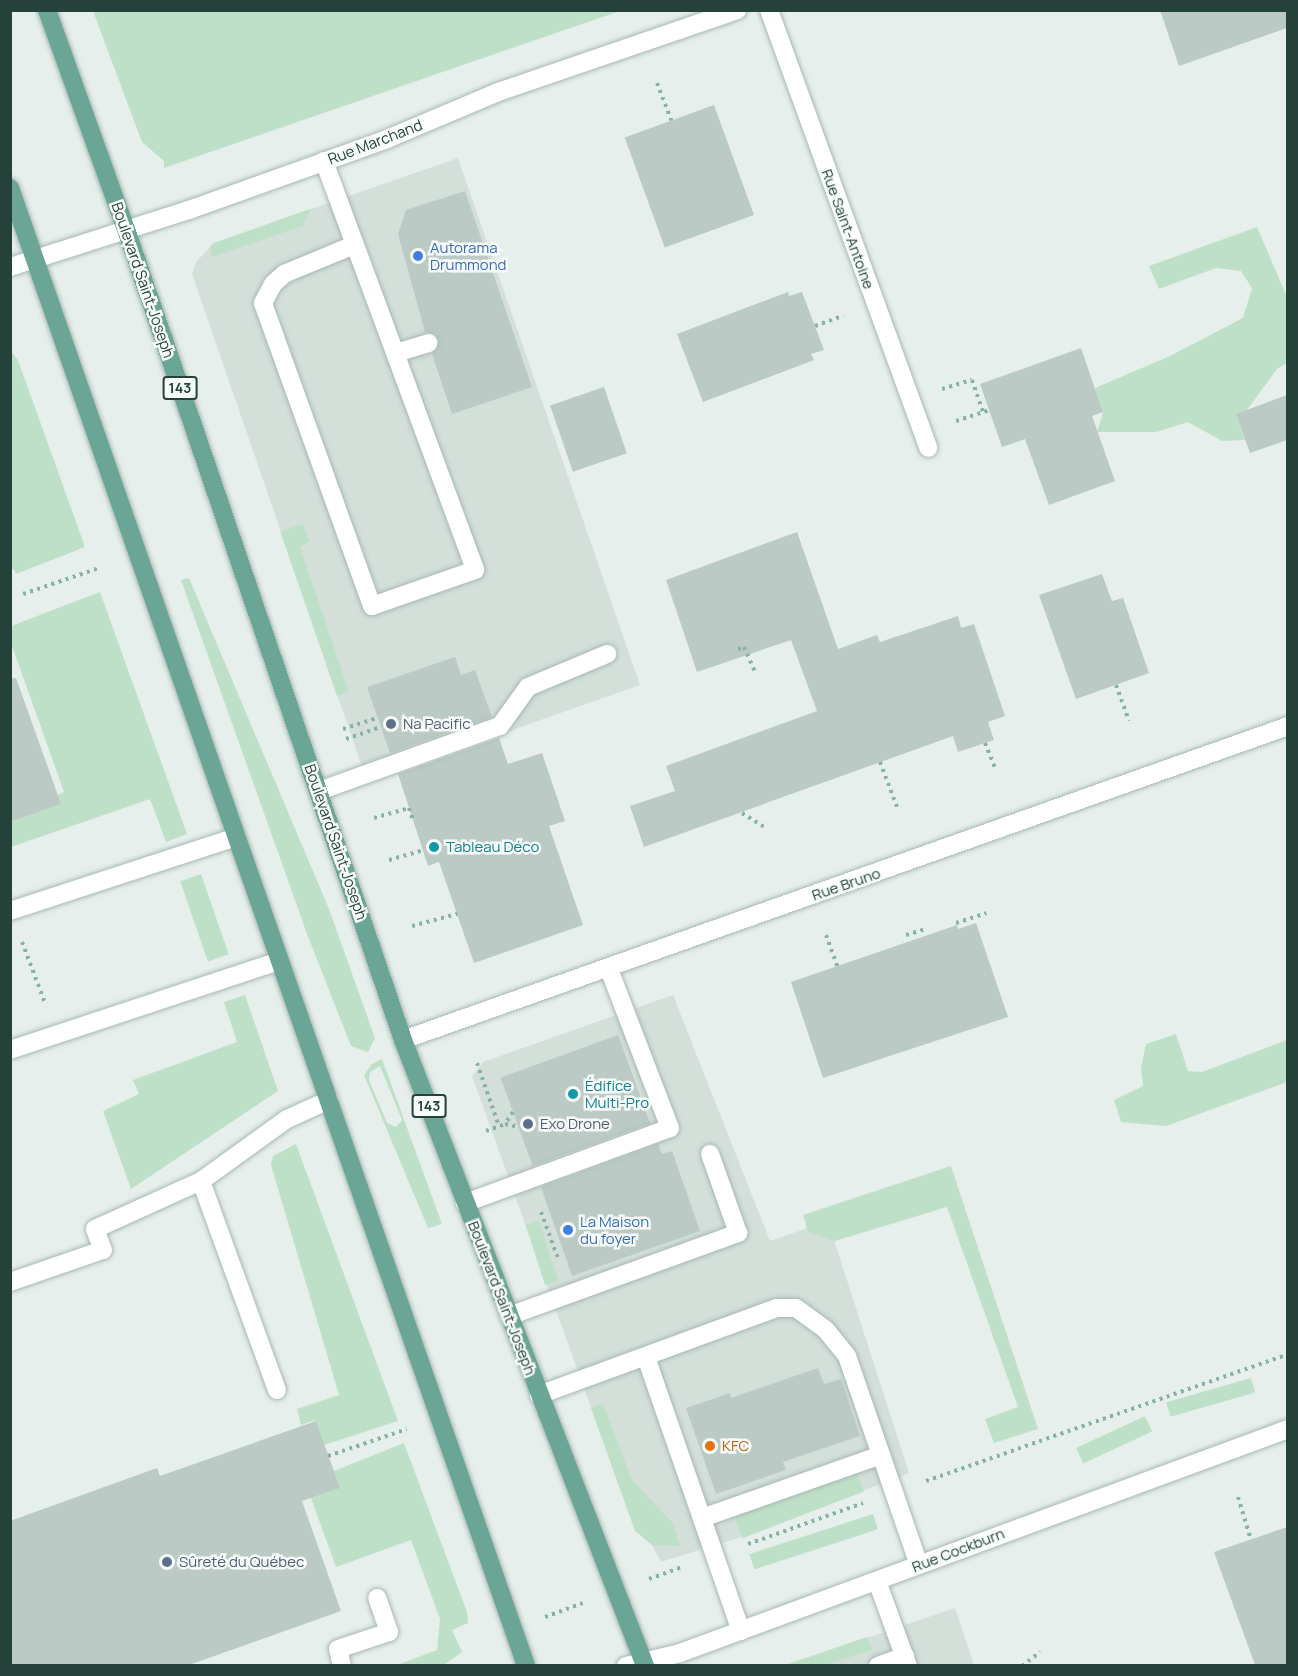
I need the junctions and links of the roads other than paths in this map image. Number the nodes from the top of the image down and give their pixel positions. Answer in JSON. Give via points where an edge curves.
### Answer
{"nodes":[{"id":1,"x":47,"y":10,"type":"edge"},
{"id":2,"x":737,"y":10,"type":"edge"},
{"id":3,"x":769,"y":10,"type":"edge"},
{"id":4,"x":324,"y":161,"type":"junction"},
{"id":5,"x":10,"y":188,"type":"edge"},
{"id":6,"x":127,"y":231,"type":"junction"},
{"id":7,"x":354,"y":245,"type":"junction"},
{"id":8,"x":34,"y":260,"type":"junction"},
{"id":9,"x":10,"y":267,"type":"edge"},
{"id":10,"x":428,"y":343,"type":"dead end"},
{"id":11,"x":396,"y":353,"type":"junction"},
{"id":12,"x":928,"y":448,"type":"dead end"},
{"id":13,"x":607,"y":654,"type":"dead end"},
{"id":14,"x":1287,"y":726,"type":"edge"},
{"id":15,"x":319,"y":791,"type":"junction"},
{"id":16,"x":236,"y":837,"type":"junction"},
{"id":17,"x":10,"y":911,"type":"edge"},
{"id":18,"x":279,"y":961,"type":"junction"},
{"id":19,"x":609,"y":969,"type":"junction"},
{"id":20,"x":403,"y":1040,"type":"junction"},
{"id":21,"x":10,"y":1050,"type":"edge"},
{"id":22,"x":329,"y":1100,"type":"junction"},
{"id":23,"x":710,"y":1155,"type":"dead end"},
{"id":24,"x":201,"y":1181,"type":"junction"},
{"id":25,"x":465,"y":1203,"type":"junction"},
{"id":26,"x":10,"y":1282,"type":"edge"},
{"id":27,"x":509,"y":1316,"type":"junction"},
{"id":28,"x":646,"y":1357,"type":"junction"},
{"id":29,"x":277,"y":1390,"type":"dead end"},
{"id":30,"x":539,"y":1395,"type":"junction"},
{"id":31,"x":1287,"y":1429,"type":"edge"},
{"id":32,"x":881,"y":1455,"type":"junction"},
{"id":33,"x":702,"y":1518,"type":"junction"},
{"id":34,"x":919,"y":1565,"type":"junction"},
{"id":35,"x":877,"y":1581,"type":"junction"},
{"id":36,"x":377,"y":1598,"type":"dead end"},
{"id":37,"x":741,"y":1631,"type":"junction"},
{"id":38,"x":907,"y":1661,"type":"edge"},
{"id":39,"x":638,"y":1664,"type":"edge"},
{"id":40,"x":342,"y":1665,"type":"edge"},
{"id":41,"x":526,"y":1665,"type":"edge"},
{"id":42,"x":878,"y":1665,"type":"edge"}],
"edges":[{"from":1,"to":6,"type":"main road","name":"Boulevard Saint-Joseph","number":"143"},
{"from":2,"to":4,"type":"street","name":"Rue Marchand","via":[[498,92]]},
{"from":3,"to":12,"type":"street","name":"Rue Saint-Antoine"},
{"from":4,"to":6,"type":"street","name":"Rue Marchand"},
{"from":4,"to":7,"type":"street"},
{"from":5,"to":8,"type":"main road"},
{"from":6,"to":8,"type":"street","name":"Rue Marchand"},
{"from":6,"to":15,"type":"main road","name":"Boulevard Saint-Joseph","number":"143"},
{"from":7,"to":11,"type":"street"},
{"from":7,"to":11,"type":"street","via":[[284,274],[273,284],[263,303],[372,606],[475,570]]},
{"from":8,"to":9,"type":"street","name":"Rue Marchand"},
{"from":8,"to":16,"type":"main road"},
{"from":10,"to":11,"type":"street"},
{"from":13,"to":15,"type":"street","via":[[528,687],[500,726]]},
{"from":14,"to":19,"type":"street","name":"Rue Bruno"},
{"from":15,"to":20,"type":"main road","name":"Boulevard Saint-Joseph","number":"143"},
{"from":16,"to":17,"type":"street"},
{"from":16,"to":18,"type":"main road"},
{"from":18,"to":21,"type":"street"},
{"from":18,"to":22,"type":"main road"},
{"from":19,"to":20,"type":"street","name":"Rue Bruno"},
{"from":19,"to":25,"type":"street","via":[[670,1128]]},
{"from":20,"to":25,"type":"main road","name":"Boulevard Saint-Joseph","number":"143"},
{"from":22,"to":24,"type":"street","via":[[287,1119]]},
{"from":22,"to":41,"type":"main road"},
{"from":23,"to":27,"type":"street","via":[[738,1233]]},
{"from":24,"to":26,"type":"street","via":[[95,1229],[103,1250]]},
{"from":24,"to":29,"type":"street"},
{"from":25,"to":27,"type":"main road","name":"Boulevard Saint-Joseph","number":"143"},
{"from":27,"to":30,"type":"main road","name":"Boulevard Saint-Joseph","number":"143"},
{"from":28,"to":30,"type":"street"},
{"from":28,"to":32,"type":"street","via":[[777,1308],[796,1308],[826,1330],[847,1356]]},
{"from":28,"to":33,"type":"street"},
{"from":30,"to":39,"type":"main road","name":"Boulevard Saint-Joseph","number":"143"},
{"from":31,"to":34,"type":"street","name":"Rue Cockburn"},
{"from":32,"to":33,"type":"street"},
{"from":32,"to":34,"type":"street"},
{"from":33,"to":37,"type":"street"},
{"from":34,"to":35,"type":"street","name":"Rue Cockburn"},
{"from":35,"to":37,"type":"street","name":"Rue Cockburn"},
{"from":35,"to":38,"type":"street"},
{"from":36,"to":40,"type":"street","via":[[389,1632],[338,1649]]},
{"from":37,"to":39,"type":"street","name":"Rue Cockburn"},
{"from":38,"to":42,"type":"street"}]}
